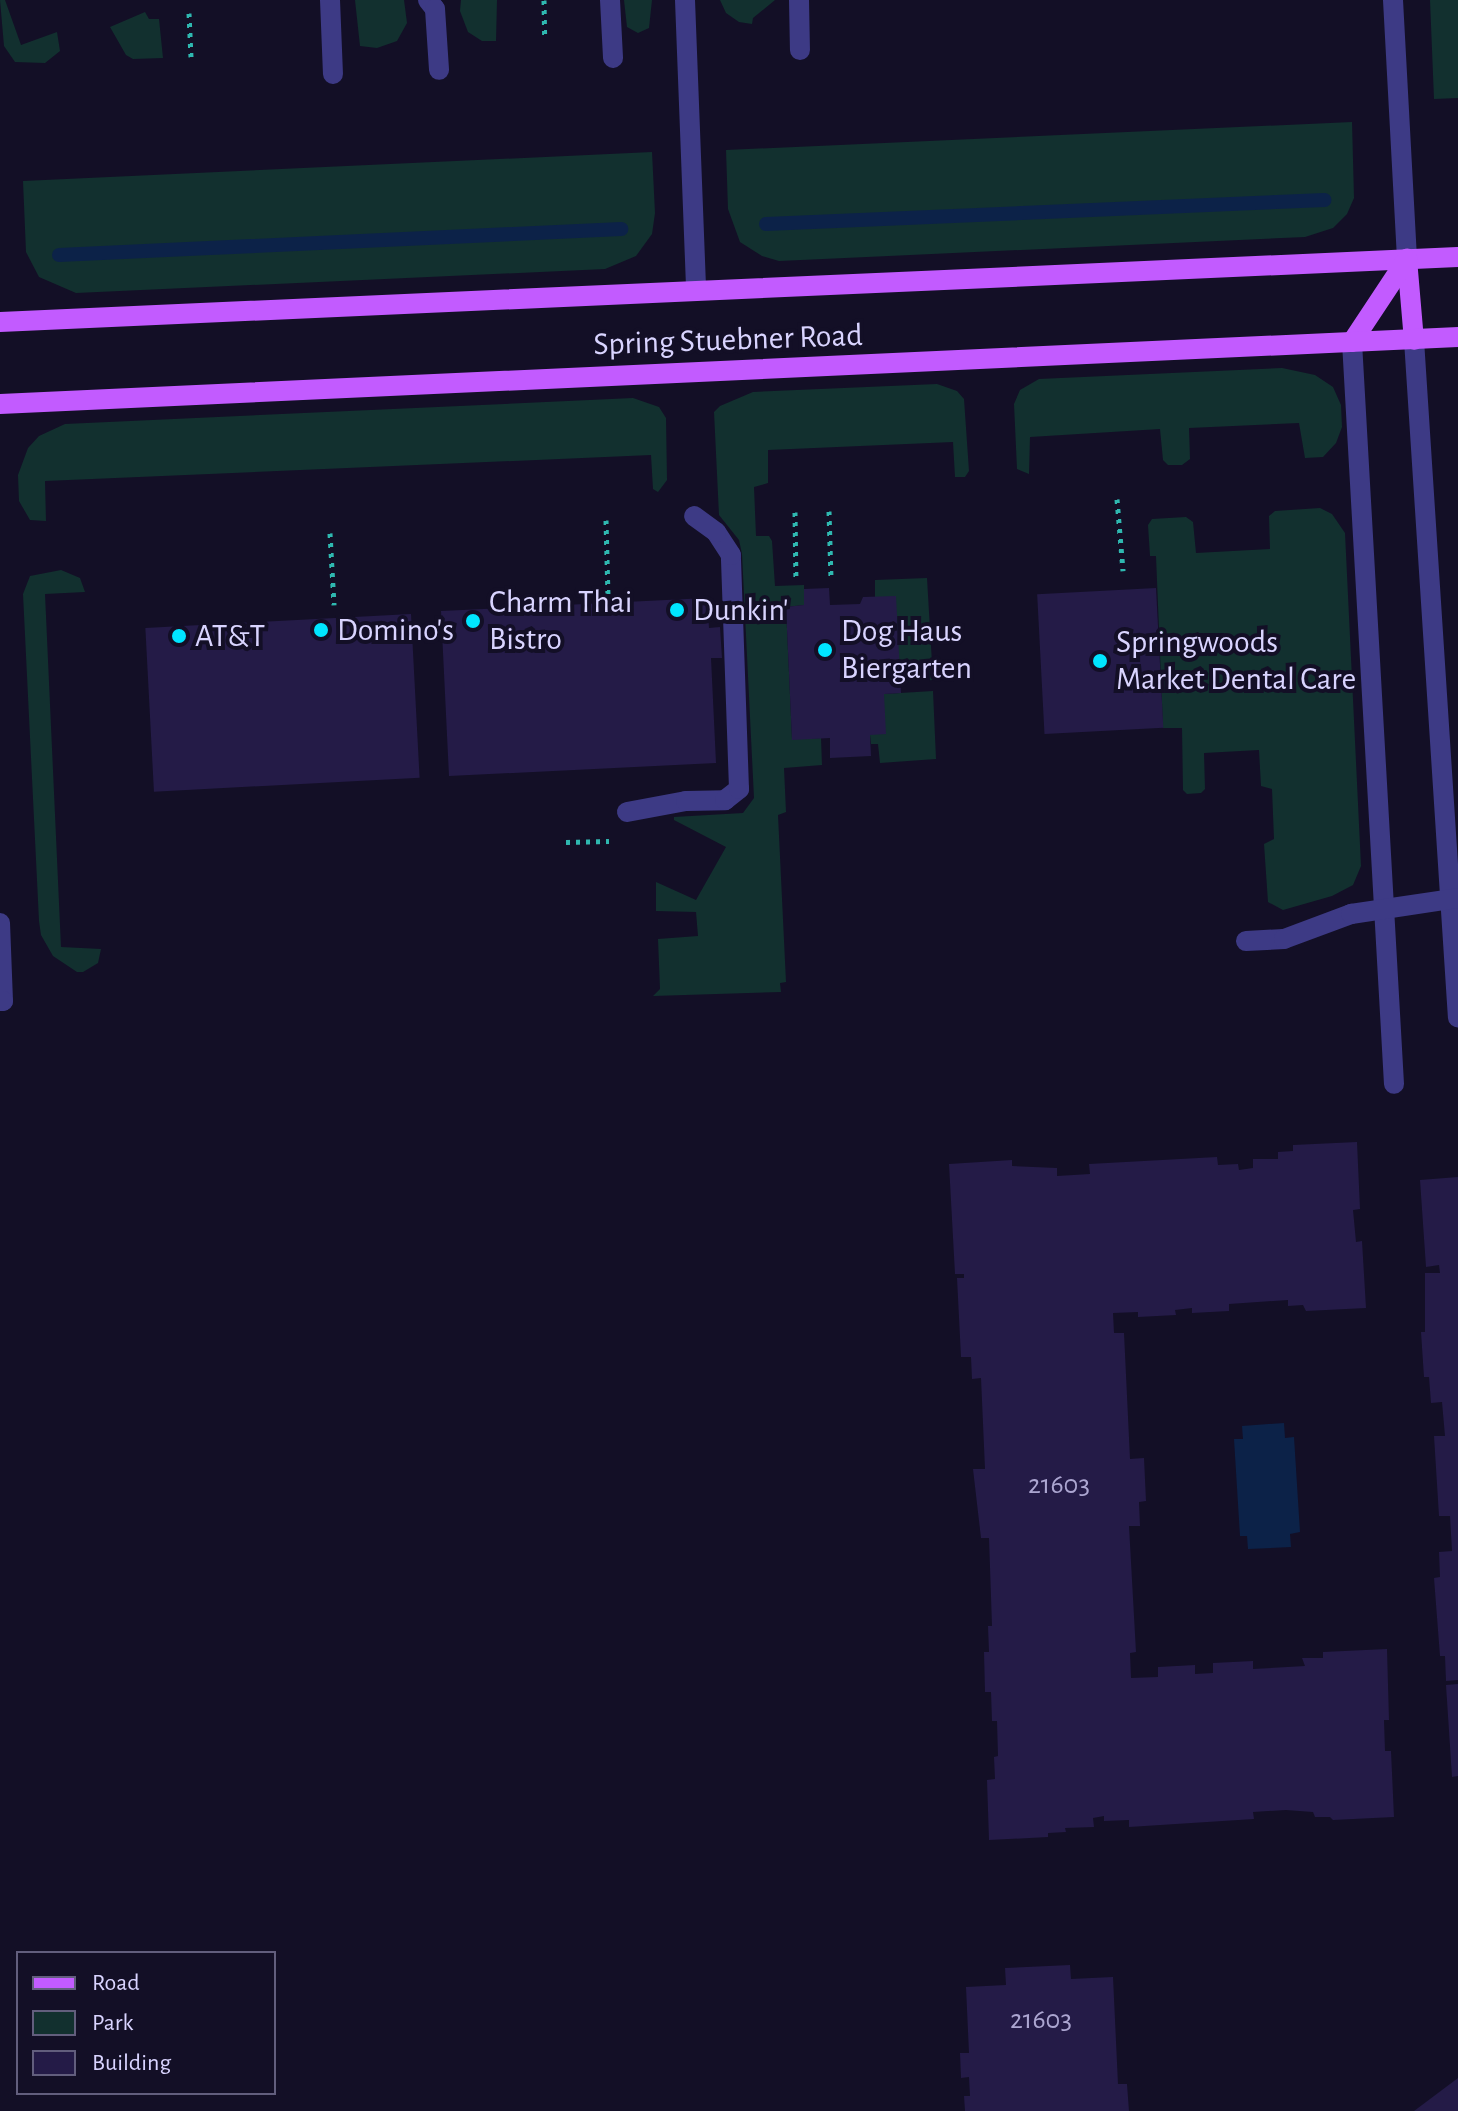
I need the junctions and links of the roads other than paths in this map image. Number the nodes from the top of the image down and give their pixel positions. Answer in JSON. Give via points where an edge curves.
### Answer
{"nodes":[{"id":1,"x":330,"y":0,"type":"edge"},
{"id":2,"x":610,"y":0,"type":"edge"},
{"id":3,"x":685,"y":0,"type":"edge"},
{"id":4,"x":799,"y":0,"type":"edge"},
{"id":5,"x":1393,"y":0,"type":"edge"},
{"id":6,"x":433,"y":3,"type":"edge"},
{"id":7,"x":800,"y":50,"type":"dead end"},
{"id":8,"x":613,"y":58,"type":"dead end"},
{"id":9,"x":439,"y":70,"type":"dead end"},
{"id":10,"x":333,"y":74,"type":"dead end"},
{"id":11,"x":1458,"y":257,"type":"edge"},
{"id":12,"x":1407,"y":259,"type":"junction"},
{"id":13,"x":696,"y":290,"type":"junction"},
{"id":14,"x":0,"y":322,"type":"edge"},
{"id":15,"x":1458,"y":337,"type":"edge"},
{"id":16,"x":1414,"y":340,"type":"junction"},
{"id":17,"x":1352,"y":342,"type":"junction"},
{"id":18,"x":0,"y":404,"type":"edge"},
{"id":19,"x":694,"y":516,"type":"dead end"},
{"id":20,"x":627,"y":812,"type":"dead end"},
{"id":21,"x":1455,"y":898,"type":"edge"},
{"id":22,"x":1383,"y":908,"type":"junction"},
{"id":23,"x":0,"y":923,"type":"edge"},
{"id":24,"x":1246,"y":941,"type":"dead end"},
{"id":25,"x":0,"y":1001,"type":"edge"},
{"id":26,"x":1458,"y":1018,"type":"edge"},
{"id":27,"x":1394,"y":1084,"type":"dead end"}],
"edges":[{"from":1,"to":10,"type":"lane"},
{"from":2,"to":8,"type":"lane"},
{"from":3,"to":13,"type":"lane"},
{"from":4,"to":7,"type":"lane"},
{"from":5,"to":12,"type":"lane"},
{"from":6,"to":9,"type":"lane"},
{"from":11,"to":12,"type":"main road","name":"Spring Stuebner Road"},
{"from":12,"to":13,"type":"main road","name":"Spring Stuebner Road"},
{"from":12,"to":16,"type":"main road"},
{"from":12,"to":17,"type":"main road"},
{"from":13,"to":14,"type":"main road","name":"Spring Stuebner Road"},
{"from":15,"to":16,"type":"main road","name":"Spring Stuebner Road"},
{"from":16,"to":17,"type":"main road","name":"Spring Stuebner Road"},
{"from":16,"to":21,"type":"lane"},
{"from":17,"to":18,"type":"main road","name":"Spring Stuebner Road"},
{"from":17,"to":22,"type":"lane"},
{"from":19,"to":20,"type":"lane","via":[[716,532],[731,555],[739,789],[725,800]]},
{"from":21,"to":22,"type":"lane"},
{"from":21,"to":26,"type":"lane"},
{"from":22,"to":24,"type":"lane","via":[[1284,939]]},
{"from":22,"to":27,"type":"lane"},
{"from":23,"to":25,"type":"lane"}]}
